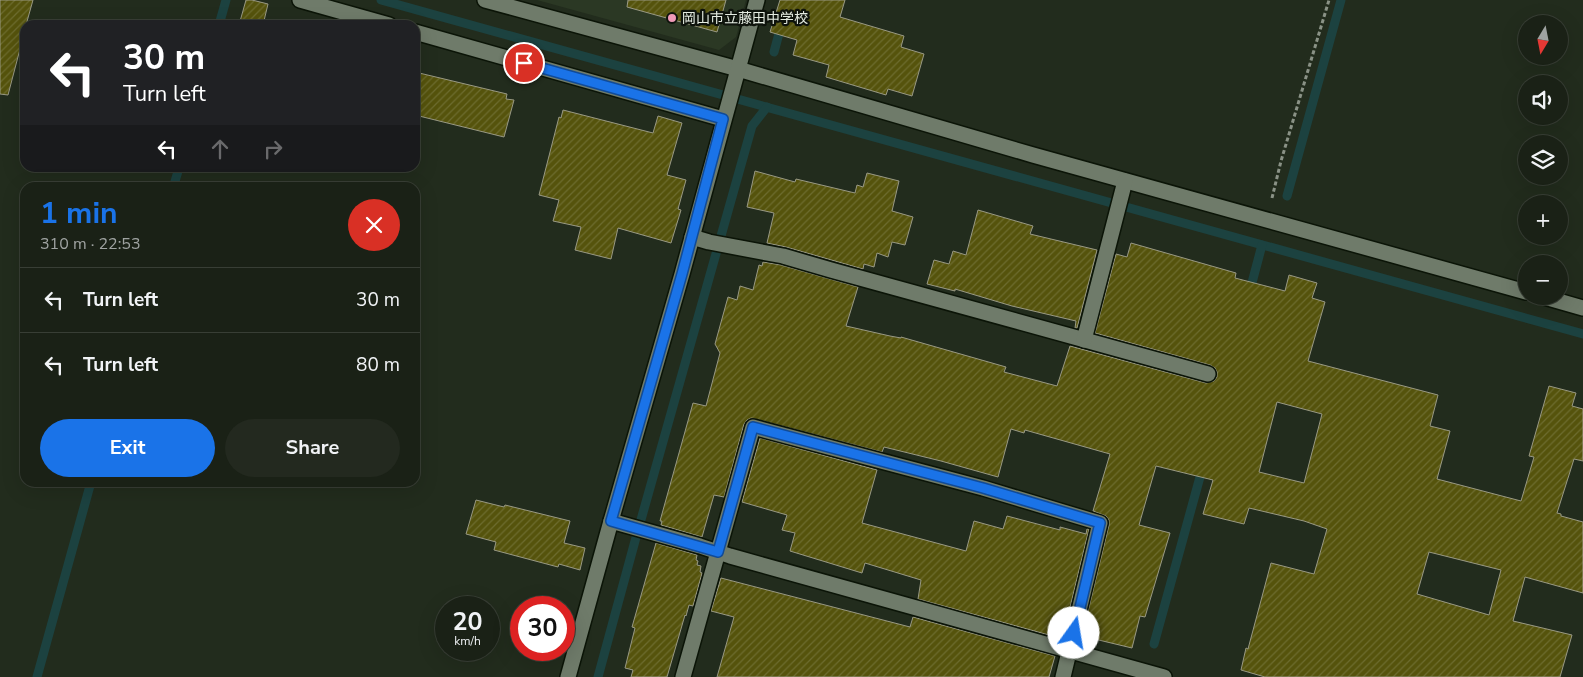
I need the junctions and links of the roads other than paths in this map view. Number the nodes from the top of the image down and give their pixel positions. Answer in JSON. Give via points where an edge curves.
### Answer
{"nodes":[{"id":1,"x":300,"y":0,"type":"edge"},
{"id":2,"x":485,"y":0,"type":"edge"},
{"id":3,"x":757,"y":0,"type":"edge"},
{"id":4,"x":371,"y":20,"type":"edge"},
{"id":5,"x":420,"y":33,"type":"edge"},
{"id":6,"x":738,"y":69,"type":"junction"},
{"id":7,"x":723,"y":119,"type":"junction"},
{"id":8,"x":1124,"y":188,"type":"junction"},
{"id":9,"x":692,"y":237,"type":"junction"},
{"id":10,"x":1518,"y":290,"type":"edge"},
{"id":11,"x":1568,"y":304,"type":"edge"},
{"id":12,"x":1583,"y":308,"type":"edge"},
{"id":13,"x":1084,"y":340,"type":"junction"},
{"id":14,"x":1208,"y":374,"type":"dead end"},
{"id":15,"x":611,"y":521,"type":"junction"},
{"id":16,"x":718,"y":552,"type":"junction"},
{"id":17,"x":1070,"y":652,"type":"junction"},
{"id":18,"x":568,"y":677,"type":"edge"},
{"id":19,"x":683,"y":677,"type":"edge"},
{"id":20,"x":1063,"y":677,"type":"edge"},
{"id":21,"x":1164,"y":677,"type":"edge"}],
"edges":[{"from":1,"to":4,"type":"street"},
{"from":2,"to":6,"type":"street"},
{"from":3,"to":6,"type":"street"},
{"from":5,"to":7,"type":"street"},
{"from":6,"to":7,"type":"street"},
{"from":6,"to":8,"type":"street"},
{"from":7,"to":9,"type":"street"},
{"from":8,"to":10,"type":"street","via":[[1267,220]]},
{"from":8,"to":13,"type":"street"},
{"from":9,"to":13,"type":"street","via":[[783,256]]},
{"from":9,"to":15,"type":"street"},
{"from":11,"to":12,"type":"street"},
{"from":13,"to":14,"type":"street"},
{"from":15,"to":16,"type":"street"},
{"from":15,"to":18,"type":"street"},
{"from":16,"to":17,"type":"street"},
{"from":16,"to":17,"type":"street","via":[[753,427],[983,488],[1100,523]]},
{"from":16,"to":19,"type":"street"},
{"from":17,"to":20,"type":"street"},
{"from":17,"to":21,"type":"street"}]}
